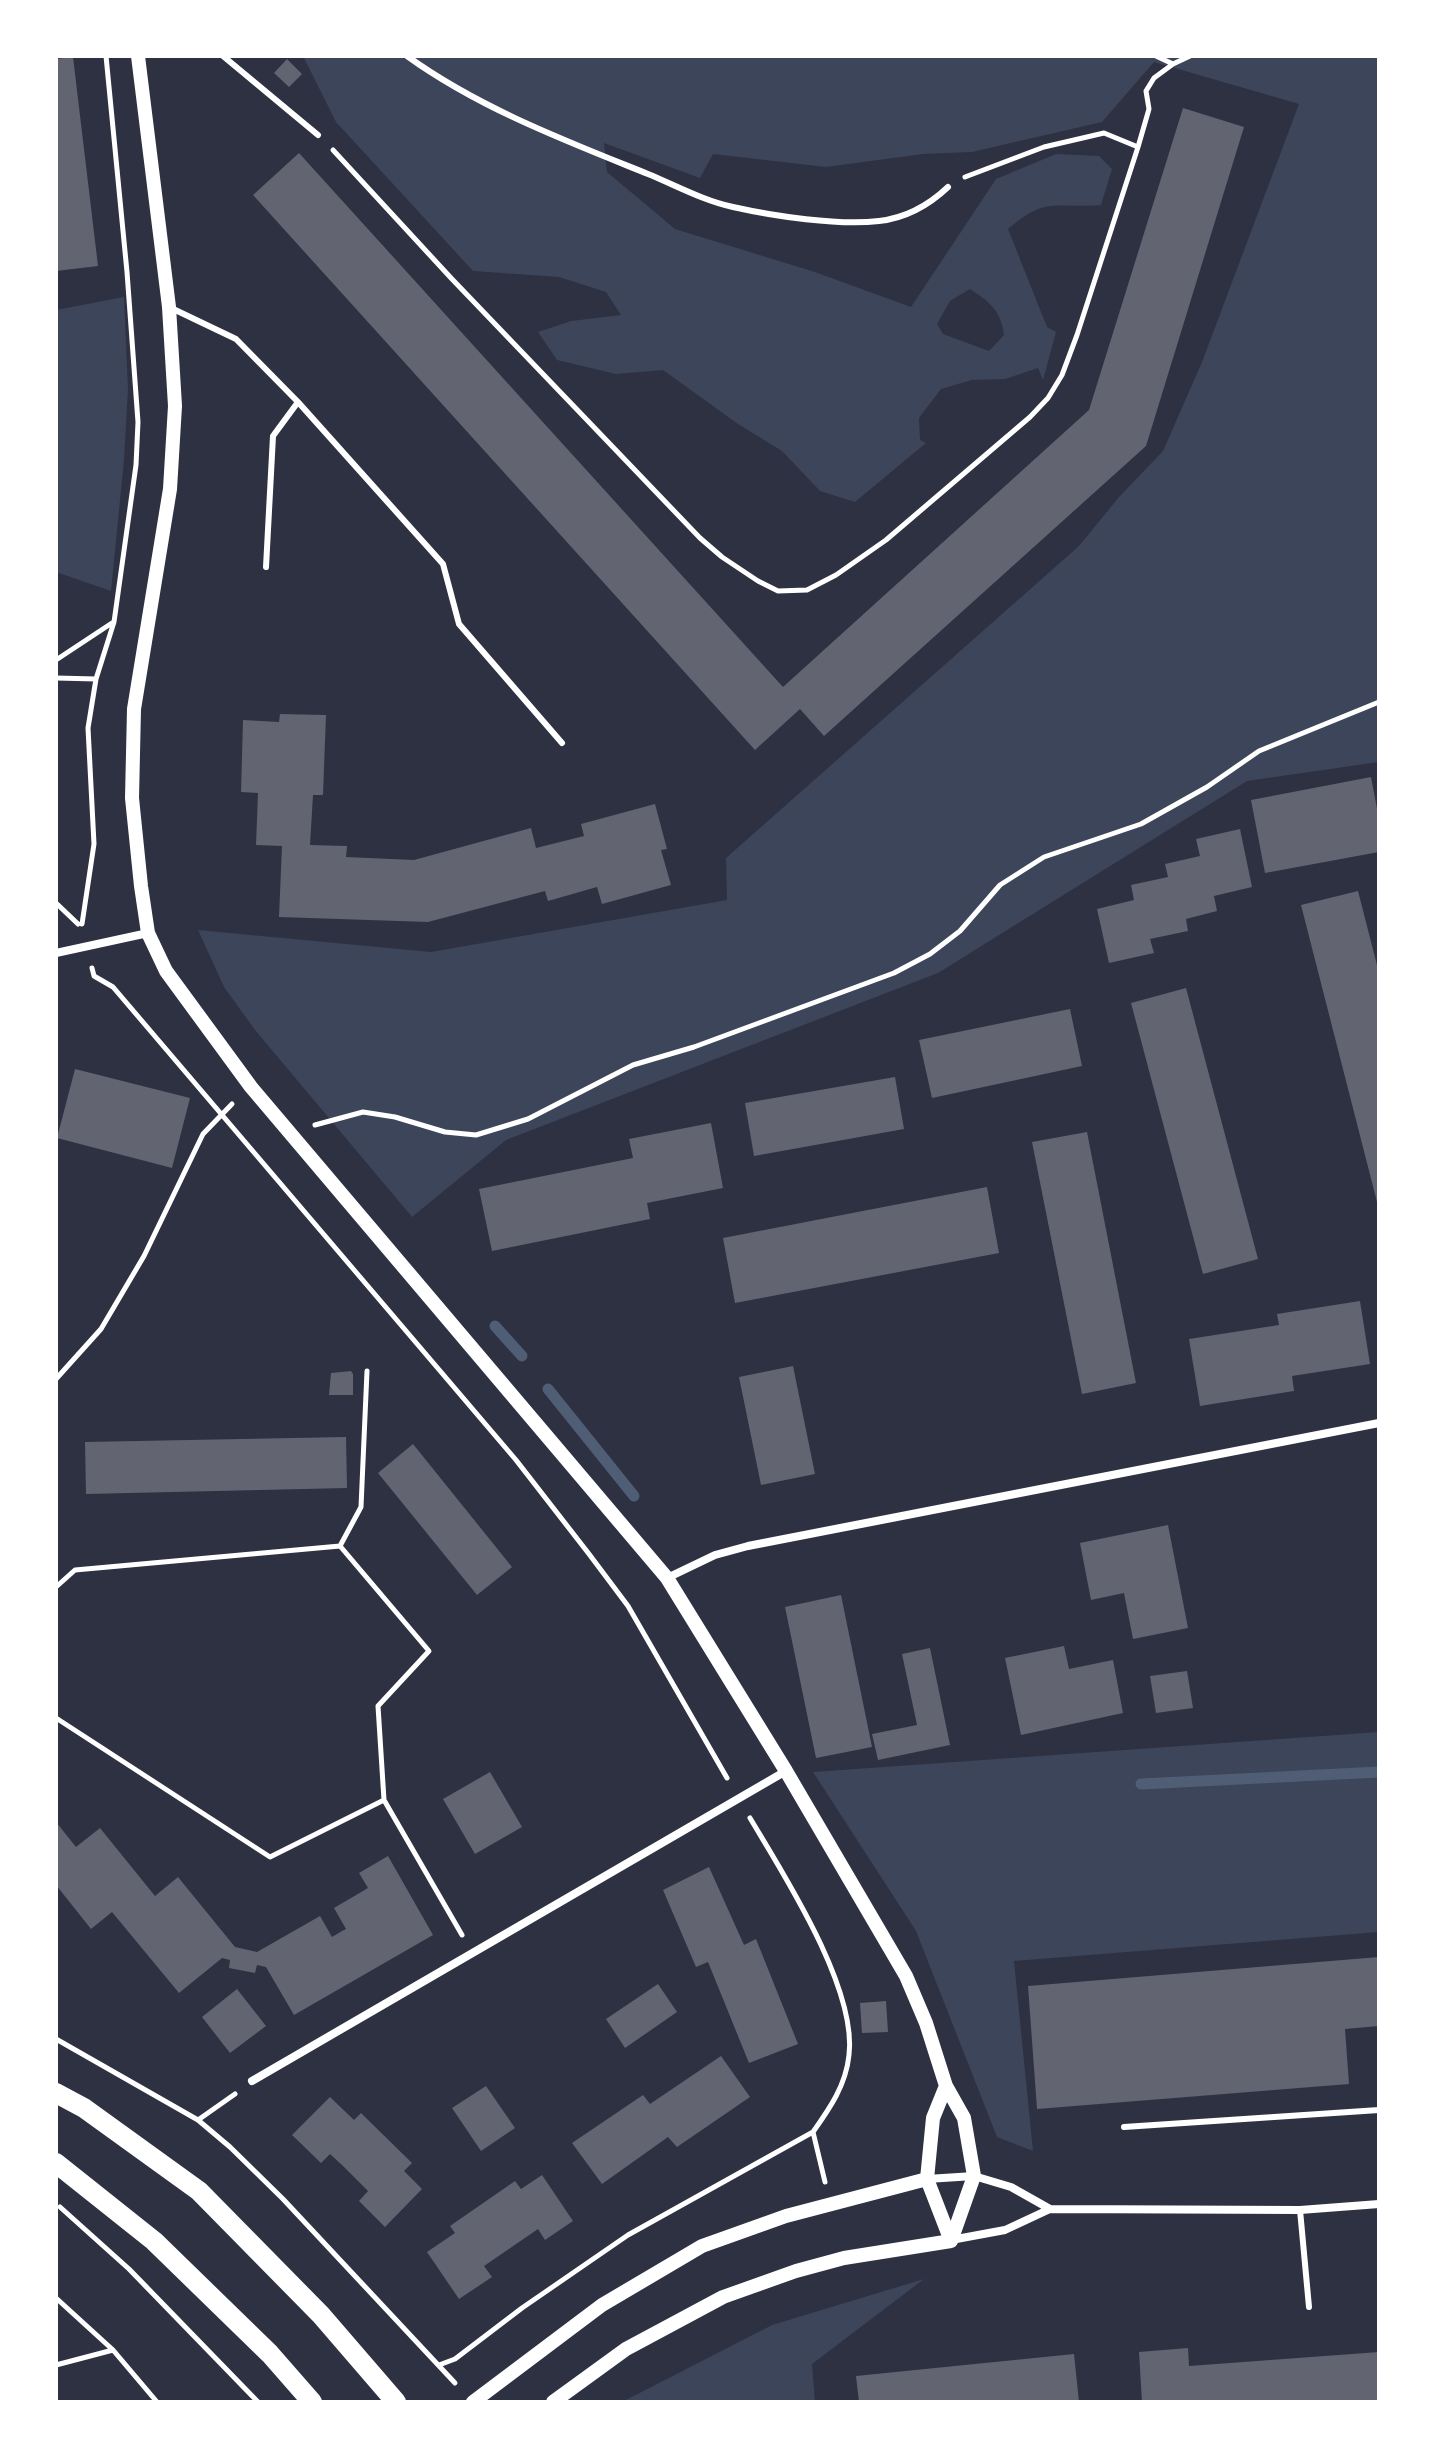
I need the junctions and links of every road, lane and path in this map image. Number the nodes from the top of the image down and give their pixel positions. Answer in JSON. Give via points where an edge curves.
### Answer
{"nodes":[{"id":1,"x":106,"y":56,"type":"edge"},
{"id":2,"x":138,"y":56,"type":"edge"},
{"id":3,"x":223,"y":56,"type":"edge"},
{"id":4,"x":407,"y":56,"type":"edge"},
{"id":5,"x":1156,"y":56,"type":"edge"},
{"id":6,"x":1190,"y":56,"type":"edge"},
{"id":7,"x":1173,"y":64,"type":"junction"},
{"id":8,"x":318,"y":135,"type":"joint"},
{"id":9,"x":1138,"y":147,"type":"junction"},
{"id":10,"x":948,"y":187,"type":"joint"},
{"id":11,"x":169,"y":307,"type":"junction"},
{"id":12,"x":298,"y":402,"type":"junction"},
{"id":13,"x":266,"y":567,"type":"dead end"},
{"id":14,"x":114,"y":622,"type":"junction"},
{"id":15,"x":56,"y":660,"type":"edge"},
{"id":16,"x":56,"y":678,"type":"edge"},
{"id":17,"x":96,"y":679,"type":"junction"},
{"id":18,"x":1379,"y":702,"type":"edge"},
{"id":19,"x":562,"y":743,"type":"dead end"},
{"id":20,"x":56,"y":903,"type":"edge"},
{"id":21,"x":82,"y":927,"type":"junction"},
{"id":22,"x":148,"y":933,"type":"junction"},
{"id":23,"x":84,"y":945,"type":"junction"},
{"id":24,"x":56,"y":953,"type":"edge"},
{"id":25,"x":251,"y":1087,"type":"junction"},
{"id":26,"x":222,"y":1112,"type":"junction"},
{"id":27,"x":291,"y":1134,"type":"junction"},
{"id":28,"x":367,"y":1371,"type":"dead end"},
{"id":29,"x":56,"y":1379,"type":"edge"},
{"id":30,"x":1379,"y":1423,"type":"edge"},
{"id":31,"x":340,"y":1546,"type":"junction"},
{"id":32,"x":667,"y":1578,"type":"junction"},
{"id":33,"x":56,"y":1587,"type":"edge"},
{"id":34,"x":56,"y":1718,"type":"edge"},
{"id":35,"x":786,"y":1771,"type":"junction"},
{"id":36,"x":738,"y":1799,"type":"junction"},
{"id":37,"x":384,"y":1800,"type":"junction"},
{"id":38,"x":473,"y":1953,"type":"junction"},
{"id":39,"x":56,"y":2039,"type":"edge"},
{"id":40,"x":252,"y":2081,"type":"joint"},
{"id":41,"x":946,"y":2086,"type":"junction"},
{"id":42,"x":56,"y":2093,"type":"edge"},
{"id":43,"x":1379,"y":2110,"type":"edge"},
{"id":44,"x":198,"y":2120,"type":"junction"},
{"id":45,"x":1124,"y":2127,"type":"dead end"},
{"id":46,"x":813,"y":2132,"type":"junction"},
{"id":47,"x":56,"y":2163,"type":"edge"},
{"id":48,"x":974,"y":2176,"type":"junction"},
{"id":49,"x":927,"y":2179,"type":"junction"},
{"id":50,"x":831,"y":2203,"type":"junction"},
{"id":51,"x":56,"y":2204,"type":"edge"},
{"id":52,"x":1379,"y":2204,"type":"edge"},
{"id":53,"x":1050,"y":2209,"type":"junction"},
{"id":54,"x":1300,"y":2210,"type":"junction"},
{"id":55,"x":951,"y":2241,"type":"junction"},
{"id":56,"x":58,"y":2302,"type":"edge"},
{"id":57,"x":1309,"y":2307,"type":"dead end"},
{"id":58,"x":113,"y":2350,"type":"junction"},
{"id":59,"x":56,"y":2365,"type":"edge"},
{"id":60,"x":157,"y":2402,"type":"edge"},
{"id":61,"x":258,"y":2402,"type":"edge"},
{"id":62,"x":312,"y":2402,"type":"edge"},
{"id":63,"x":396,"y":2402,"type":"edge"},
{"id":64,"x":473,"y":2402,"type":"edge"},
{"id":65,"x":553,"y":2402,"type":"edge"}],
"edges":[{"from":1,"to":14,"type":"path","via":[[138,422]]},
{"from":2,"to":11,"type":"street"},
{"from":3,"to":8,"type":"lane"},
{"from":4,"to":10,"type":"lane","via":[[491,106],[731,207],[825,221],[878,221],[914,212]]},
{"from":5,"to":7,"type":"path"},
{"from":6,"to":7,"type":"path"},
{"from":7,"to":9,"type":"path","via":[[1146,91],[1149,109]]},
{"from":8,"to":9,"type":"path","via":[[700,538],[758,581],[793,592],[836,575],[886,540],[1048,398],[1077,335]]},
{"from":9,"to":10,"type":"path","via":[[1104,133],[1079,138],[1010,159]]},
{"from":11,"to":12,"type":"lane","via":[[236,339]]},
{"from":11,"to":22,"type":"street","via":[[175,406],[170,489],[134,709],[132,798]]},
{"from":12,"to":13,"type":"lane","via":[[273,436]]},
{"from":12,"to":19,"type":"lane","via":[[443,564],[459,624]]},
{"from":14,"to":15,"type":"path"},
{"from":14,"to":17,"type":"path"},
{"from":16,"to":17,"type":"path"},
{"from":17,"to":21,"type":"path","via":[[88,728],[94,844]]},
{"from":18,"to":27,"type":"path","via":[[1259,751],[1141,824],[1044,857],[1000,885],[960,931],[894,973],[633,1065],[528,1119],[476,1135],[363,1112]]},
{"from":20,"to":21,"type":"path"},
{"from":21,"to":23,"type":"path"},
{"from":22,"to":23,"type":"street"},
{"from":22,"to":25,"type":"street","via":[[187,1003]]},
{"from":23,"to":24,"type":"street"},
{"from":23,"to":26,"type":"path","via":[[94,976],[113,987]]},
{"from":25,"to":26,"type":"path"},
{"from":25,"to":27,"type":"street"},
{"from":26,"to":29,"type":"path","via":[[203,1134],[144,1256],[101,1329]]},
{"from":26,"to":36,"type":"path","via":[[589,1554],[628,1606]]},
{"from":27,"to":32,"type":"street"},
{"from":28,"to":31,"type":"path","via":[[361,1507]]},
{"from":30,"to":32,"type":"street","via":[[748,1546]]},
{"from":31,"to":33,"type":"path","via":[[75,1570]]},
{"from":31,"to":37,"type":"path","via":[[429,1651],[378,1706]]},
{"from":32,"to":35,"type":"street"},
{"from":34,"to":37,"type":"path","via":[[270,1857]]},
{"from":35,"to":36,"type":"street"},
{"from":35,"to":41,"type":"street","via":[[906,1976]]},
{"from":36,"to":38,"type":"street"},
{"from":36,"to":46,"type":"path","via":[[824,1949],[847,2023],[850,2053],[844,2080]]},
{"from":37,"to":38,"type":"path"},
{"from":38,"to":40,"type":"street"},
{"from":39,"to":44,"type":"path"},
{"from":40,"to":44,"type":"path"},
{"from":41,"to":48,"type":"street","via":[[964,2118]]},
{"from":41,"to":49,"type":"street","via":[[933,2118]]},
{"from":42,"to":63,"type":"main road","via":[[199,2191],[321,2315]]},
{"from":43,"to":45,"type":"lane"},
{"from":44,"to":46,"type":"path","via":[[283,2199],[439,2365],[455,2359],[628,2235]]},
{"from":46,"to":50,"type":"path"},
{"from":47,"to":62,"type":"main road","via":[[154,2241]]},
{"from":48,"to":49,"type":"street"},
{"from":48,"to":53,"type":"street","via":[[1011,2187]]},
{"from":48,"to":55,"type":"street"},
{"from":49,"to":50,"type":"street"},
{"from":49,"to":55,"type":"street"},
{"from":50,"to":64,"type":"street","via":[[702,2246],[602,2305]]},
{"from":51,"to":61,"type":"path","via":[[129,2269]]},
{"from":52,"to":54,"type":"street"},
{"from":53,"to":54,"type":"street"},
{"from":53,"to":55,"type":"street","via":[[1005,2230]]},
{"from":54,"to":57,"type":"lane"},
{"from":55,"to":65,"type":"street","via":[[844,2258],[723,2297],[626,2349]]},
{"from":56,"to":58,"type":"path"},
{"from":58,"to":59,"type":"path"},
{"from":58,"to":60,"type":"path"}]}
